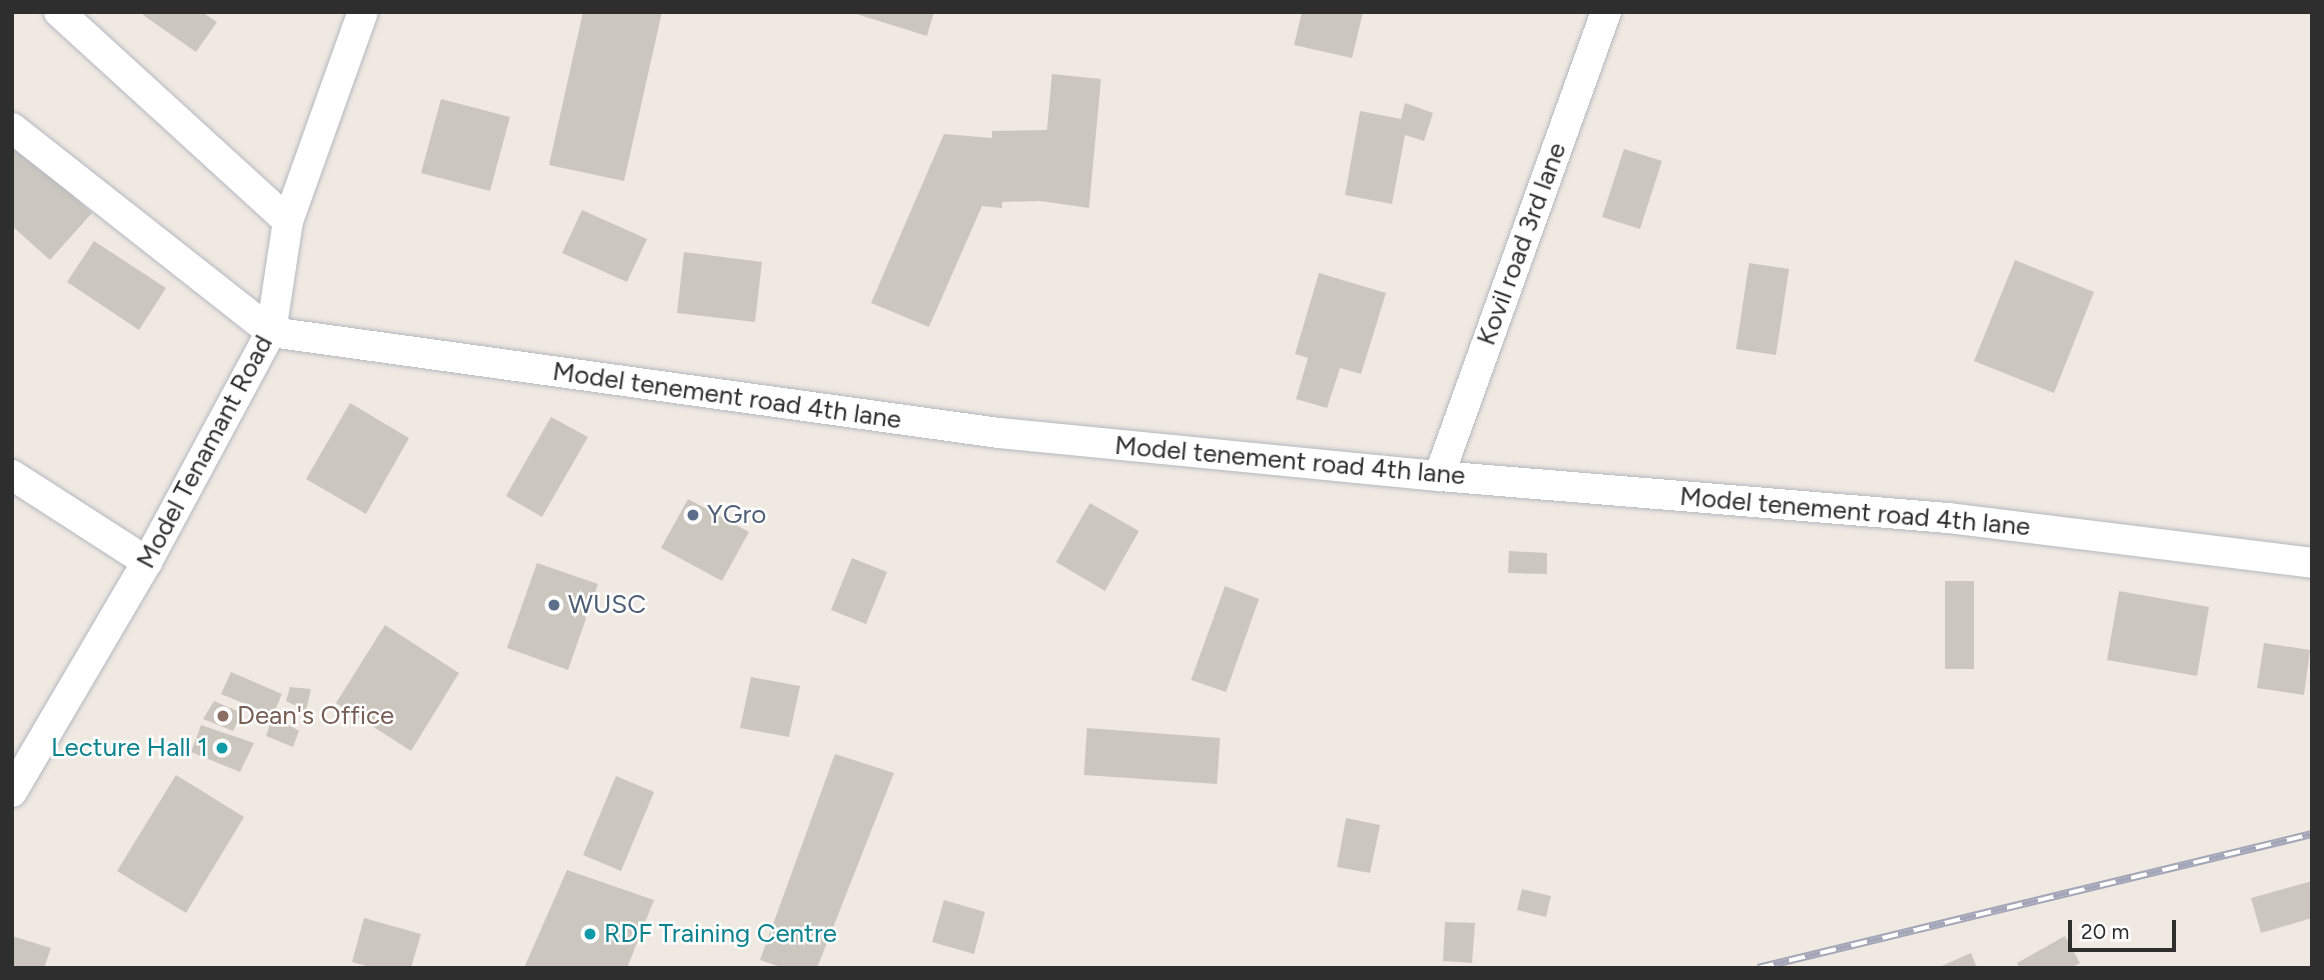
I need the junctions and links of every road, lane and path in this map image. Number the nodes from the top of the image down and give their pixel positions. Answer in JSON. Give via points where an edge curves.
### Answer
{"nodes":[{"id":1,"x":59,"y":12,"type":"edge"},
{"id":2,"x":363,"y":12,"type":"edge"},
{"id":3,"x":1605,"y":12,"type":"edge"},
{"id":4,"x":12,"y":128,"type":"edge"},
{"id":5,"x":288,"y":221,"type":"junction"},
{"id":6,"x":271,"y":332,"type":"junction"},
{"id":7,"x":12,"y":475,"type":"edge"},
{"id":8,"x":1439,"y":476,"type":"junction"},
{"id":9,"x":147,"y":562,"type":"junction"},
{"id":10,"x":2312,"y":563,"type":"edge"},
{"id":11,"x":12,"y":792,"type":"edge"}],
"edges":[{"from":1,"to":5,"type":"street"},
{"from":2,"to":5,"type":"street","name":"Model Tenamant Road"},
{"from":3,"to":8,"type":"street","name":"Kovil road 3rd lane"},
{"from":4,"to":6,"type":"street"},
{"from":5,"to":6,"type":"street","name":"Model Tenamant Road"},
{"from":6,"to":8,"type":"street","name":"Model tenement road 4th lane","via":[[999,433]]},
{"from":6,"to":9,"type":"street","name":"Model Tenamant Road"},
{"from":7,"to":9,"type":"street"},
{"from":8,"to":10,"type":"street","name":"Model tenement road 4th lane","via":[[1948,518]]},
{"from":9,"to":11,"type":"street","name":"Model Tenamant Road"}]}
